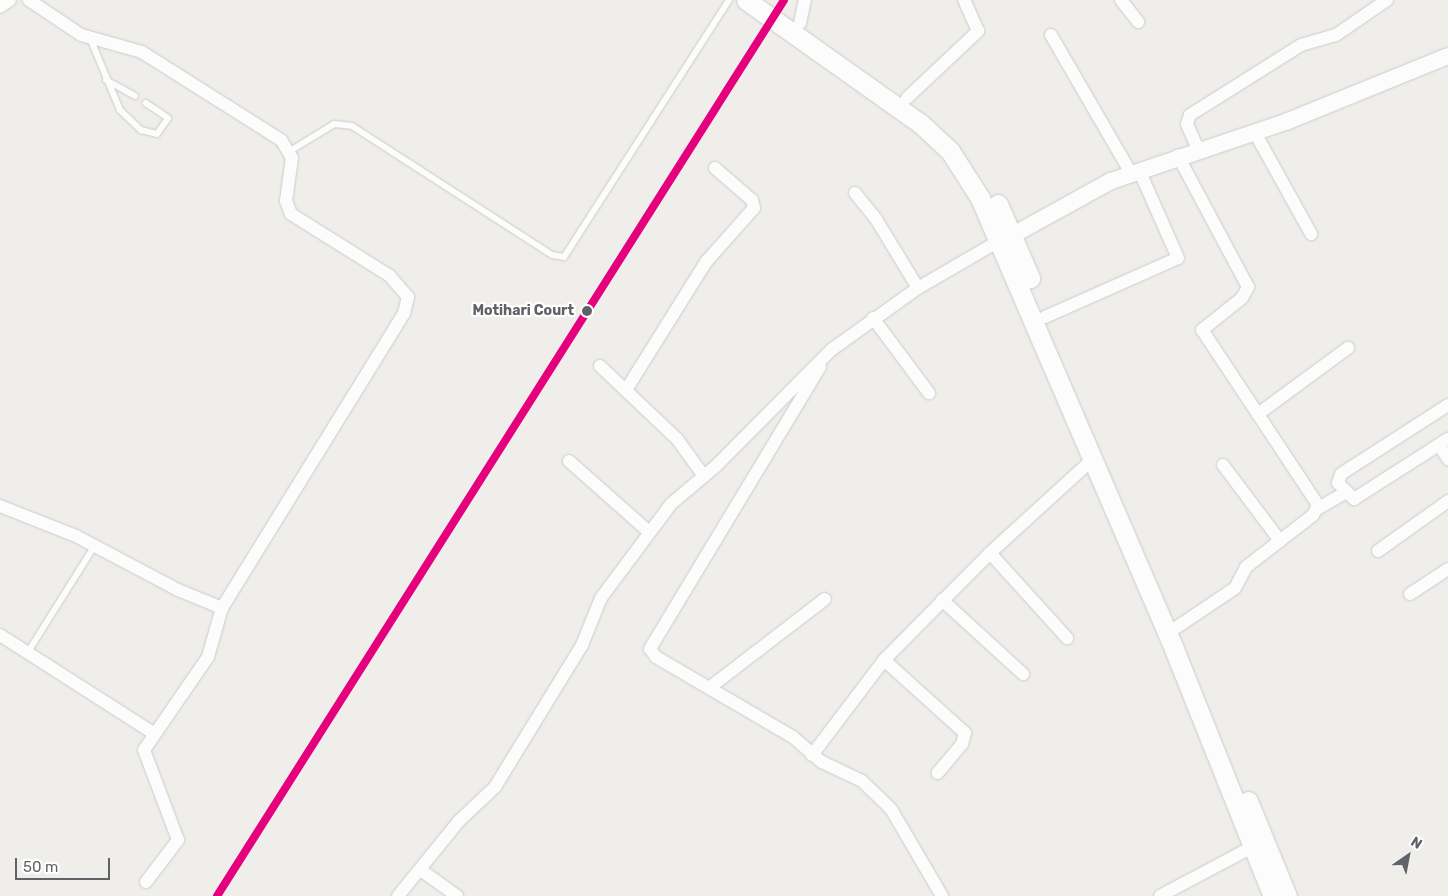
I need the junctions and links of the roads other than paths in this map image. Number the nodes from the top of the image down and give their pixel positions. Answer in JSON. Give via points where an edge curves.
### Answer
{"nodes":[{"id":1,"x":10,"y":0,"type":"edge"},
{"id":2,"x":29,"y":0,"type":"edge"},
{"id":3,"x":729,"y":0,"type":"edge"},
{"id":4,"x":746,"y":0,"type":"edge"},
{"id":5,"x":768,"y":0,"type":"edge"},
{"id":6,"x":804,"y":0,"type":"edge"},
{"id":7,"x":964,"y":0,"type":"edge"},
{"id":8,"x":1121,"y":0,"type":"edge"},
{"id":9,"x":1387,"y":0,"type":"edge"},
{"id":10,"x":0,"y":7,"type":"edge"},
{"id":11,"x":1138,"y":22,"type":"dead end"},
{"id":12,"x":800,"y":23,"type":"junction"},
{"id":13,"x":1051,"y":35,"type":"dead end"},
{"id":14,"x":90,"y":38,"type":"junction"},
{"id":15,"x":1448,"y":56,"type":"edge"},
{"id":16,"x":106,"y":80,"type":"junction"},
{"id":17,"x":135,"y":96,"type":"dead end"},
{"id":18,"x":907,"y":98,"type":"junction"},
{"id":19,"x":146,"y":102,"type":"dead end"},
{"id":20,"x":1254,"y":131,"type":"junction"},
{"id":21,"x":1198,"y":149,"type":"junction"},
{"id":22,"x":290,"y":151,"type":"junction"},
{"id":23,"x":1178,"y":156,"type":"junction"},
{"id":24,"x":715,"y":168,"type":"dead end"},
{"id":25,"x":1135,"y":172,"type":"junction"},
{"id":26,"x":855,"y":192,"type":"dead end"},
{"id":27,"x":1311,"y":234,"type":"dead end"},
{"id":28,"x":1006,"y":237,"type":"junction"},
{"id":29,"x":918,"y":288,"type":"junction"},
{"id":30,"x":1046,"y":317,"type":"junction"},
{"id":31,"x":873,"y":318,"type":"junction"},
{"id":32,"x":1348,"y":348,"type":"dead end"},
{"id":33,"x":831,"y":350,"type":"junction"},
{"id":34,"x":600,"y":366,"type":"dead end"},
{"id":35,"x":626,"y":390,"type":"junction"},
{"id":36,"x":929,"y":393,"type":"dead end"},
{"id":37,"x":1448,"y":405,"type":"edge"},
{"id":38,"x":1258,"y":414,"type":"junction"},
{"id":39,"x":1443,"y":442,"type":"edge"},
{"id":40,"x":1093,"y":459,"type":"junction"},
{"id":41,"x":1448,"y":459,"type":"edge"},
{"id":42,"x":569,"y":461,"type":"dead end"},
{"id":43,"x":1223,"y":465,"type":"dead end"},
{"id":44,"x":704,"y":476,"type":"junction"},
{"id":45,"x":1344,"y":493,"type":"junction"},
{"id":46,"x":1448,"y":501,"type":"edge"},
{"id":47,"x":0,"y":506,"type":"edge"},
{"id":48,"x":1317,"y":509,"type":"junction"},
{"id":49,"x":649,"y":532,"type":"junction"},
{"id":50,"x":1280,"y":541,"type":"junction"},
{"id":51,"x":95,"y":545,"type":"junction"},
{"id":52,"x":1378,"y":551,"type":"dead end"},
{"id":53,"x":990,"y":553,"type":"junction"},
{"id":54,"x":1448,"y":569,"type":"edge"},
{"id":55,"x":1410,"y":594,"type":"dead end"},
{"id":56,"x":825,"y":599,"type":"dead end"},
{"id":57,"x":942,"y":600,"type":"junction"},
{"id":58,"x":222,"y":608,"type":"junction"},
{"id":59,"x":1177,"y":627,"type":"junction"},
{"id":60,"x":0,"y":635,"type":"edge"},
{"id":61,"x":1067,"y":638,"type":"dead end"},
{"id":62,"x":28,"y":652,"type":"junction"},
{"id":63,"x":884,"y":660,"type":"junction"},
{"id":64,"x":1023,"y":674,"type":"dead end"},
{"id":65,"x":709,"y":688,"type":"junction"},
{"id":66,"x":155,"y":734,"type":"junction"},
{"id":67,"x":812,"y":755,"type":"junction"},
{"id":68,"x":938,"y":773,"type":"dead end"},
{"id":69,"x":1252,"y":847,"type":"junction"},
{"id":70,"x":422,"y":871,"type":"junction"},
{"id":71,"x":146,"y":882,"type":"dead end"},
{"id":72,"x":398,"y":896,"type":"edge"},
{"id":73,"x":457,"y":896,"type":"edge"},
{"id":74,"x":942,"y":896,"type":"edge"},
{"id":75,"x":1160,"y":896,"type":"edge"},
{"id":76,"x":1273,"y":896,"type":"edge"},
{"id":77,"x":1287,"y":896,"type":"edge"}],
"edges":[{"from":1,"to":10,"type":"street"},
{"from":2,"to":14,"type":"street"},
{"from":3,"to":22,"type":"lane","via":[[564,257],[552,254],[352,126],[334,124]]},
{"from":4,"to":28,"type":"main road","via":[[921,124],[964,172]]},
{"from":5,"to":12,"type":"main road"},
{"from":6,"to":12,"type":"street"},
{"from":7,"to":18,"type":"street","via":[[978,31]]},
{"from":8,"to":11,"type":"street"},
{"from":9,"to":21,"type":"street","via":[[1336,35],[1301,45],[1190,115],[1187,124]]},
{"from":12,"to":18,"type":"main road"},
{"from":13,"to":25,"type":"street"},
{"from":14,"to":16,"type":"lane"},
{"from":14,"to":22,"type":"street","via":[[142,52],[281,140]]},
{"from":15,"to":20,"type":"street"},
{"from":16,"to":17,"type":"lane"},
{"from":16,"to":19,"type":"lane","via":[[120,110],[134,125],[146,133],[157,134],[168,118]]},
{"from":18,"to":28,"type":"main road","via":[[962,149]]},
{"from":20,"to":21,"type":"street"},
{"from":20,"to":27,"type":"street"},
{"from":21,"to":23,"type":"street"},
{"from":22,"to":58,"type":"street","via":[[286,200],[291,214],[401,284],[406,290],[407,304]]},
{"from":23,"to":25,"type":"street"},
{"from":23,"to":38,"type":"street","via":[[1248,287],[1245,295],[1202,330]]},
{"from":24,"to":35,"type":"street","via":[[752,200],[754,208],[706,262]]},
{"from":25,"to":28,"type":"street"},
{"from":25,"to":30,"type":"street","via":[[1178,258]]},
{"from":26,"to":29,"type":"street","via":[[876,219]]},
{"from":28,"to":29,"type":"street"},
{"from":28,"to":30,"type":"main road"},
{"from":28,"to":40,"type":"main road"},
{"from":29,"to":31,"type":"street"},
{"from":30,"to":59,"type":"main road"},
{"from":31,"to":33,"type":"street"},
{"from":31,"to":36,"type":"street"},
{"from":32,"to":38,"type":"street"},
{"from":33,"to":44,"type":"street"},
{"from":33,"to":65,"type":"street","via":[[650,644],[656,657]]},
{"from":34,"to":35,"type":"street"},
{"from":35,"to":44,"type":"street","via":[[677,439]]},
{"from":37,"to":45,"type":"street","via":[[1341,474],[1337,480]]},
{"from":38,"to":48,"type":"street","via":[[1315,494]]},
{"from":39,"to":41,"type":"street"},
{"from":39,"to":45,"type":"street","via":[[1357,498],[1349,499]]},
{"from":40,"to":53,"type":"street"},
{"from":40,"to":69,"type":"main road"},
{"from":42,"to":49,"type":"street"},
{"from":43,"to":50,"type":"street"},
{"from":44,"to":49,"type":"street","via":[[676,499]]},
{"from":45,"to":48,"type":"street"},
{"from":46,"to":52,"type":"street"},
{"from":47,"to":51,"type":"street"},
{"from":48,"to":50,"type":"street"},
{"from":49,"to":70,"type":"street","via":[[601,598],[582,645],[501,779],[459,821]]},
{"from":50,"to":59,"type":"street","via":[[1244,570],[1235,588]]},
{"from":51,"to":58,"type":"street","via":[[178,590]]},
{"from":51,"to":62,"type":"lane"},
{"from":53,"to":57,"type":"street"},
{"from":53,"to":61,"type":"street"},
{"from":54,"to":55,"type":"street"},
{"from":56,"to":65,"type":"street"},
{"from":57,"to":63,"type":"street"},
{"from":57,"to":64,"type":"street"},
{"from":58,"to":66,"type":"street","via":[[208,657]]},
{"from":59,"to":77,"type":"main road"},
{"from":60,"to":62,"type":"street"},
{"from":62,"to":66,"type":"street"},
{"from":63,"to":67,"type":"street"},
{"from":63,"to":68,"type":"street","via":[[965,733],[962,744]]},
{"from":65,"to":67,"type":"street","via":[[793,737]]},
{"from":66,"to":71,"type":"street","via":[[143,755],[178,840]]},
{"from":67,"to":74,"type":"street","via":[[856,776],[885,803]]},
{"from":69,"to":75,"type":"street"},
{"from":69,"to":76,"type":"main road"},
{"from":70,"to":72,"type":"street"},
{"from":70,"to":73,"type":"street"}]}
